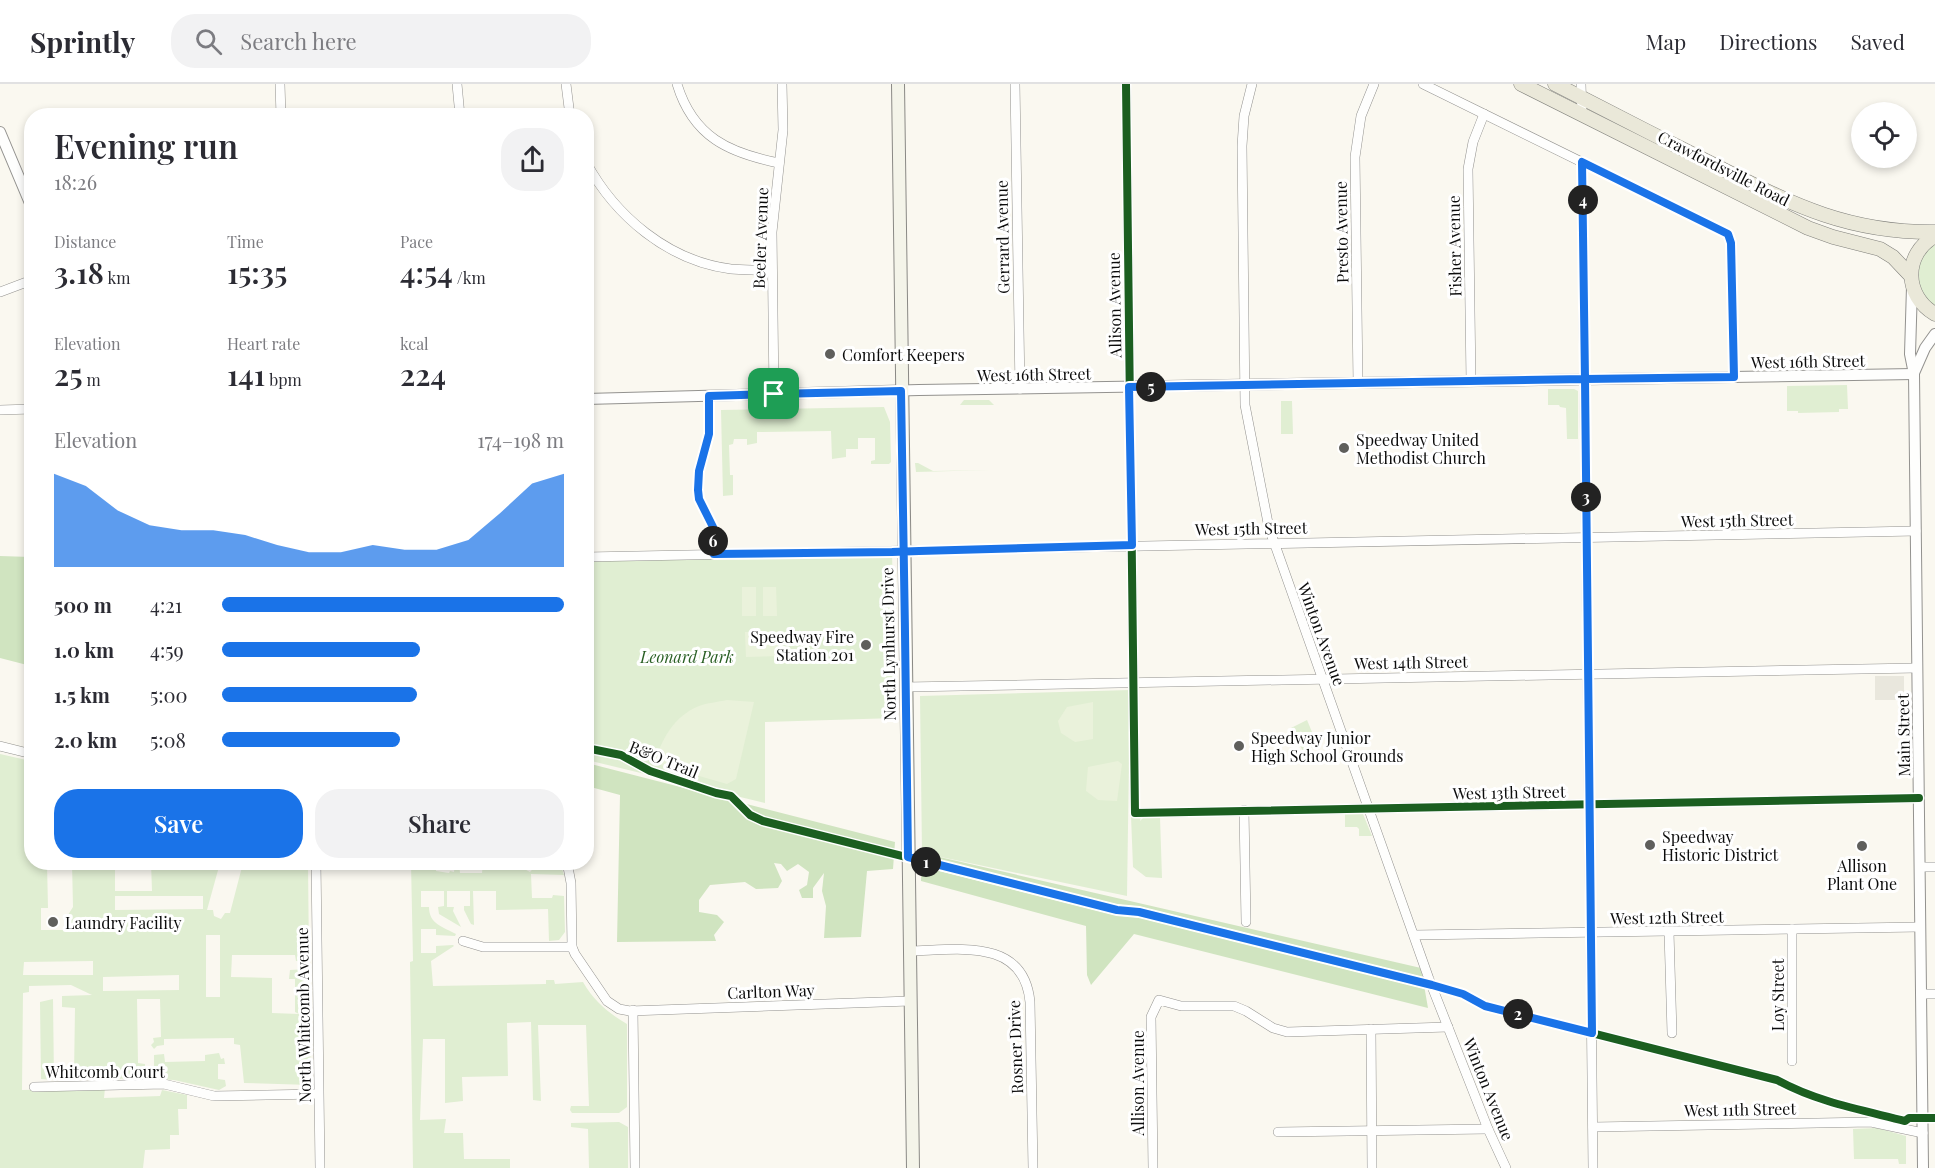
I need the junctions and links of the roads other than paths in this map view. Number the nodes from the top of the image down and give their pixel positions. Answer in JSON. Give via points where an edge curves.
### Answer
{"nodes":[{"id":1,"x":280,"y":84,"type":"edge"},
{"id":2,"x":457,"y":84,"type":"edge"},
{"id":3,"x":566,"y":84,"type":"edge"},
{"id":4,"x":677,"y":84,"type":"edge"},
{"id":5,"x":782,"y":84,"type":"edge"},
{"id":6,"x":898,"y":84,"type":"edge"},
{"id":7,"x":1015,"y":84,"type":"edge"},
{"id":8,"x":1126,"y":84,"type":"edge"},
{"id":9,"x":1252,"y":84,"type":"edge"},
{"id":10,"x":1374,"y":84,"type":"edge"},
{"id":11,"x":1423,"y":84,"type":"edge"},
{"id":12,"x":1521,"y":84,"type":"edge"},
{"id":13,"x":1555,"y":84,"type":"edge"},
{"id":14,"x":1581,"y":91,"type":"edge"},
{"id":15,"x":281,"y":108,"type":"edge"},
{"id":16,"x":459,"y":108,"type":"edge"},
{"id":17,"x":569,"y":108,"type":"edge"},
{"id":18,"x":1484,"y":114,"type":"junction"},
{"id":19,"x":1582,"y":115,"type":"junction"},
{"id":20,"x":0,"y":132,"type":"edge"},
{"id":21,"x":1582,"y":162,"type":"junction"},
{"id":22,"x":779,"y":163,"type":"junction"},
{"id":23,"x":594,"y":175,"type":"edge"},
{"id":24,"x":24,"y":189,"type":"edge"},
{"id":25,"x":1935,"y":234,"type":"edge"},
{"id":26,"x":772,"y":271,"type":"junction"},
{"id":27,"x":1911,"y":280,"type":"junction"},
{"id":28,"x":24,"y":283,"type":"edge"},
{"id":29,"x":0,"y":292,"type":"edge"},
{"id":30,"x":1935,"y":314,"type":"edge"},
{"id":31,"x":1935,"y":334,"type":"edge"},
{"id":32,"x":1914,"y":374,"type":"junction"},
{"id":33,"x":1734,"y":377,"type":"junction"},
{"id":34,"x":1585,"y":379,"type":"junction"},
{"id":35,"x":1471,"y":381,"type":"junction"},
{"id":36,"x":1358,"y":383,"type":"junction"},
{"id":37,"x":1244,"y":385,"type":"junction"},
{"id":38,"x":1129,"y":387,"type":"junction"},
{"id":39,"x":1020,"y":389,"type":"junction"},
{"id":40,"x":901,"y":391,"type":"junction"},
{"id":41,"x":774,"y":394,"type":"junction"},
{"id":42,"x":709,"y":396,"type":"junction"},
{"id":43,"x":594,"y":399,"type":"edge"},
{"id":44,"x":24,"y":409,"type":"edge"},
{"id":45,"x":0,"y":410,"type":"edge"},
{"id":46,"x":1916,"y":531,"type":"junction"},
{"id":47,"x":1587,"y":538,"type":"junction"},
{"id":48,"x":1274,"y":543,"type":"junction"},
{"id":49,"x":1132,"y":545,"type":"junction"},
{"id":50,"x":904,"y":551,"type":"junction"},
{"id":51,"x":714,"y":554,"type":"junction"},
{"id":52,"x":594,"y":557,"type":"edge"},
{"id":53,"x":1917,"y":668,"type":"junction"},
{"id":54,"x":1588,"y":674,"type":"junction"},
{"id":55,"x":1322,"y":679,"type":"junction"},
{"id":56,"x":1134,"y":682,"type":"junction"},
{"id":57,"x":905,"y":687,"type":"junction"},
{"id":58,"x":0,"y":746,"type":"edge"},
{"id":59,"x":24,"y":751,"type":"edge"},
{"id":60,"x":1919,"y":798,"type":"junction"},
{"id":61,"x":1589,"y":803,"type":"junction"},
{"id":62,"x":1368,"y":808,"type":"junction"},
{"id":63,"x":1244,"y":810,"type":"junction"},
{"id":64,"x":1135,"y":813,"type":"joint"},
{"id":65,"x":1920,"y":867,"type":"junction"},
{"id":66,"x":1935,"y":867,"type":"edge"},
{"id":67,"x":316,"y":870,"type":"edge"},
{"id":68,"x":569,"y":870,"type":"edge"},
{"id":69,"x":1246,"y":922,"type":"dead end"},
{"id":70,"x":1920,"y":927,"type":"junction"},
{"id":71,"x":1792,"y":930,"type":"junction"},
{"id":72,"x":1670,"y":932,"type":"junction"},
{"id":73,"x":1591,"y":933,"type":"junction"},
{"id":74,"x":1414,"y":935,"type":"junction"},
{"id":75,"x":463,"y":941,"type":"dead end"},
{"id":76,"x":572,"y":947,"type":"junction"},
{"id":77,"x":910,"y":951,"type":"junction"},
{"id":78,"x":1921,"y":994,"type":"junction"},
{"id":79,"x":1935,"y":994,"type":"edge"},
{"id":80,"x":910,"y":1001,"type":"junction"},
{"id":81,"x":633,"y":1010,"type":"junction"},
{"id":82,"x":1448,"y":1027,"type":"junction"},
{"id":83,"x":1371,"y":1029,"type":"junction"},
{"id":84,"x":1672,"y":1033,"type":"dead end"},
{"id":85,"x":1792,"y":1060,"type":"dead end"},
{"id":86,"x":34,"y":1087,"type":"dead end"},
{"id":87,"x":318,"y":1094,"type":"junction"},
{"id":88,"x":1593,"y":1127,"type":"junction"},
{"id":89,"x":1488,"y":1129,"type":"junction"},
{"id":90,"x":1278,"y":1132,"type":"dead end"},
{"id":91,"x":1371,"y":1132,"type":"junction"},
{"id":92,"x":1923,"y":1133,"type":"junction"},
{"id":93,"x":320,"y":1168,"type":"edge"},
{"id":94,"x":635,"y":1168,"type":"edge"},
{"id":95,"x":913,"y":1168,"type":"edge"},
{"id":96,"x":1033,"y":1168,"type":"edge"},
{"id":97,"x":1152,"y":1168,"type":"edge"},
{"id":98,"x":1372,"y":1168,"type":"edge"},
{"id":99,"x":1506,"y":1168,"type":"edge"},
{"id":100,"x":1593,"y":1168,"type":"edge"},
{"id":101,"x":1923,"y":1168,"type":"edge"}],
"edges":[{"from":1,"to":15,"type":"street"},
{"from":2,"to":16,"type":"street"},
{"from":3,"to":17,"type":"street"},
{"from":4,"to":22,"type":"street","via":[[691,115],[718,142],[749,157]]},
{"from":5,"to":22,"type":"street","name":"Beeler Avenue"},
{"from":6,"to":40,"type":"main road","name":"North Lynhurst Drive"},
{"from":7,"to":39,"type":"street","name":"Gerrard Avenue"},
{"from":8,"to":38,"type":"street","name":"Allison Avenue"},
{"from":9,"to":37,"type":"street","name":"Winton Avenue","via":[[1242,146]]},
{"from":10,"to":36,"type":"street","name":"Presto Avenue","via":[[1361,116],[1355,157]]},
{"from":11,"to":18,"type":"street"},
{"from":12,"to":19,"type":"main road","name":"Crawfordsville Road"},
{"from":13,"to":14,"type":"main road","name":"Crawfordsville Road"},
{"from":14,"to":19,"type":"street"},
{"from":14,"to":25,"type":"main road","name":"Crawfordsville Road","via":[[1761,189],[1808,210],[1872,228]]},
{"from":18,"to":21,"type":"street"},
{"from":18,"to":35,"type":"street","name":"Fisher Avenue","via":[[1468,168]]},
{"from":19,"to":27,"type":"main road","name":"Crawfordsville Road","via":[[1802,226],[1885,251]]},
{"from":20,"to":24,"type":"street"},
{"from":21,"to":33,"type":"street","via":[[1728,234]]},
{"from":21,"to":34,"type":"street"},
{"from":22,"to":26,"type":"street","name":"Beeler Avenue","via":[[772,224]]},
{"from":23,"to":26,"type":"street","via":[[629,219],[659,242],[708,264]]},
{"from":25,"to":27,"type":"main road","via":[[1918,251]]},
{"from":26,"to":41,"type":"street","name":"Beeler Avenue"},
{"from":27,"to":30,"type":"main road","name":"Crawfordsville Road","via":[[1920,301]]},
{"from":27,"to":32,"type":"street","name":"Main Street","via":[[1910,354]]},
{"from":28,"to":29,"type":"street"},
{"from":31,"to":32,"type":"street","name":"Main Street"},
{"from":32,"to":33,"type":"street","name":"West 16th Street"},
{"from":32,"to":46,"type":"street","name":"Main Street"},
{"from":33,"to":34,"type":"street","name":"West 16th Street"},
{"from":34,"to":35,"type":"street","name":"West 16th Street"},
{"from":34,"to":47,"type":"street"},
{"from":35,"to":36,"type":"street","name":"West 16th Street"},
{"from":36,"to":37,"type":"street","name":"West 16th Street"},
{"from":37,"to":38,"type":"street","name":"West 16th Street"},
{"from":37,"to":48,"type":"street","name":"Winton Avenue","via":[[1249,429]]},
{"from":38,"to":39,"type":"street","name":"West 16th Street"},
{"from":38,"to":49,"type":"street","name":"Allison Avenue"},
{"from":39,"to":40,"type":"street","name":"West 16th Street"},
{"from":40,"to":41,"type":"street","name":"West 16th Street"},
{"from":40,"to":50,"type":"main road","name":"North Lynhurst Drive"},
{"from":41,"to":42,"type":"street","name":"West 16th Street"},
{"from":42,"to":43,"type":"street","name":"West 16th Street"},
{"from":42,"to":51,"type":"street","via":[[709,434],[698,490],[713,527]]},
{"from":44,"to":45,"type":"street"},
{"from":46,"to":47,"type":"street","name":"West 15th Street"},
{"from":46,"to":53,"type":"street","name":"Main Street"},
{"from":47,"to":48,"type":"street","name":"West 15th Street"},
{"from":47,"to":54,"type":"street"},
{"from":48,"to":49,"type":"street","name":"West 15th Street"},
{"from":48,"to":55,"type":"street","name":"Winton Avenue"},
{"from":49,"to":50,"type":"street","name":"West 15th Street"},
{"from":49,"to":56,"type":"street","name":"Allison Avenue"},
{"from":50,"to":51,"type":"street","name":"West 15th Street"},
{"from":50,"to":57,"type":"main road","name":"North Lynhurst Drive"},
{"from":51,"to":52,"type":"street","name":"West 15th Street"},
{"from":53,"to":54,"type":"street","name":"West 14th Street"},
{"from":53,"to":60,"type":"street","name":"Main Street"},
{"from":54,"to":55,"type":"street","name":"West 14th Street"},
{"from":54,"to":61,"type":"street"},
{"from":55,"to":56,"type":"street","name":"West 14th Street"},
{"from":55,"to":62,"type":"street","name":"Winton Avenue"},
{"from":56,"to":57,"type":"street","name":"West 14th Street"},
{"from":56,"to":64,"type":"street","name":"Allison Avenue"},
{"from":57,"to":77,"type":"main road","name":"North Lynhurst Drive"},
{"from":58,"to":59,"type":"street"},
{"from":60,"to":61,"type":"street","name":"West 13th Street"},
{"from":60,"to":65,"type":"street","name":"Main Street"},
{"from":61,"to":62,"type":"street","name":"West 13th Street"},
{"from":61,"to":73,"type":"street"},
{"from":62,"to":63,"type":"street","name":"West 13th Street"},
{"from":62,"to":74,"type":"street","name":"Winton Avenue"},
{"from":63,"to":64,"type":"street","name":"West 13th Street"},
{"from":63,"to":69,"type":"street"},
{"from":65,"to":66,"type":"street"},
{"from":65,"to":70,"type":"street","name":"Main Street"},
{"from":67,"to":87,"type":"street","name":"North Whitcomb Avenue"},
{"from":68,"to":76,"type":"street"},
{"from":70,"to":71,"type":"street","name":"West 12th Street"},
{"from":70,"to":78,"type":"street","name":"Main Street"},
{"from":71,"to":72,"type":"street","name":"West 12th Street"},
{"from":71,"to":85,"type":"street","name":"Loy Street"},
{"from":72,"to":73,"type":"street","name":"West 12th Street"},
{"from":72,"to":84,"type":"street"},
{"from":73,"to":74,"type":"street","name":"West 12th Street"},
{"from":73,"to":88,"type":"street"},
{"from":74,"to":82,"type":"street","name":"Winton Avenue"},
{"from":75,"to":76,"type":"street","via":[[483,947]]},
{"from":76,"to":81,"type":"street","via":[[607,1001],[619,1009]]},
{"from":77,"to":80,"type":"main road","name":"North Lynhurst Drive"},
{"from":77,"to":96,"type":"street","name":"Rosner Drive","via":[[987,951],[1007,960],[1023,977],[1030,1002]]},
{"from":78,"to":79,"type":"street"},
{"from":78,"to":92,"type":"street","name":"Main Street"},
{"from":80,"to":81,"type":"street","name":"Carlton Way"},
{"from":80,"to":95,"type":"main road","name":"North Lynhurst Drive"},
{"from":81,"to":94,"type":"street"},
{"from":82,"to":83,"type":"street"},
{"from":82,"to":89,"type":"street","name":"Winton Avenue"},
{"from":83,"to":91,"type":"street"},
{"from":83,"to":97,"type":"street","name":"Allison Avenue","via":[[1282,1031],[1234,1006],[1181,1006],[1160,1000],[1151,1017]]},
{"from":86,"to":87,"type":"street","name":"Whitcomb Court","via":[[164,1084],[214,1096]]},
{"from":87,"to":93,"type":"street","name":"North Whitcomb Avenue"},
{"from":88,"to":92,"type":"street","name":"West 11th Street","via":[[1871,1122]]},
{"from":88,"to":100,"type":"street"},
{"from":89,"to":91,"type":"street"},
{"from":89,"to":99,"type":"street","name":"Winton Avenue"},
{"from":90,"to":91,"type":"street"},
{"from":91,"to":98,"type":"street"},
{"from":92,"to":101,"type":"street","name":"Main Street"}]}
